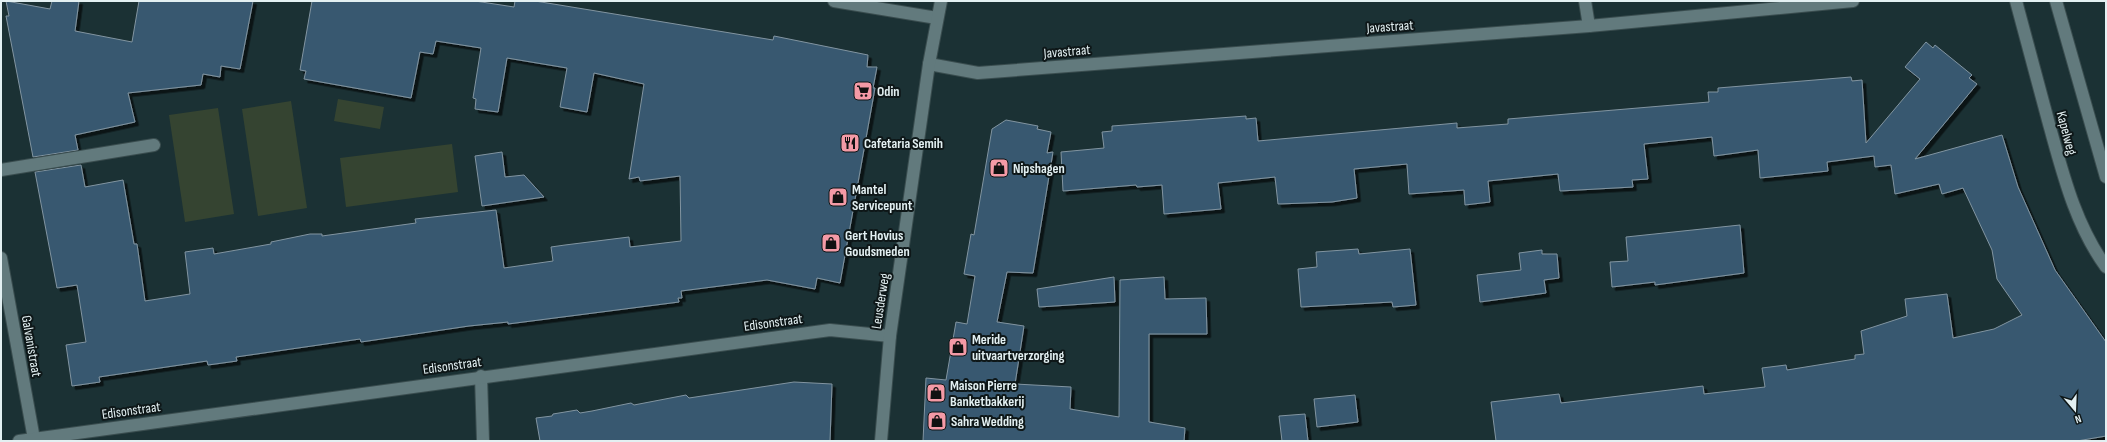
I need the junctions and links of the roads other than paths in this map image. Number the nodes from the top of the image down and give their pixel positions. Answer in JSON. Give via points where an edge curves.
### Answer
{"nodes":[{"id":1,"x":834,"y":1,"type":"edge"},
{"id":2,"x":941,"y":1,"type":"edge"},
{"id":3,"x":1585,"y":1,"type":"edge"},
{"id":4,"x":1853,"y":1,"type":"edge"},
{"id":5,"x":2016,"y":1,"type":"edge"},
{"id":6,"x":2056,"y":1,"type":"edge"},
{"id":7,"x":937,"y":18,"type":"junction"},
{"id":8,"x":1589,"y":26,"type":"junction"},
{"id":9,"x":929,"y":64,"type":"junction"},
{"id":10,"x":154,"y":145,"type":"dead end"},
{"id":11,"x":1,"y":170,"type":"edge"},
{"id":12,"x":2106,"y":176,"type":"edge"},
{"id":13,"x":1,"y":258,"type":"edge"},
{"id":14,"x":2106,"y":267,"type":"edge"},
{"id":15,"x":890,"y":336,"type":"junction"},
{"id":16,"x":481,"y":376,"type":"junction"},
{"id":17,"x":34,"y":439,"type":"junction"},
{"id":18,"x":19,"y":441,"type":"edge"},
{"id":19,"x":482,"y":441,"type":"edge"},
{"id":20,"x":881,"y":441,"type":"edge"}],
"edges":[{"from":1,"to":7,"type":"street"},
{"from":2,"to":7,"type":"street","name":"Leusderweg"},
{"from":3,"to":8,"type":"street"},
{"from":4,"to":8,"type":"street","name":"Javastraat"},
{"from":5,"to":14,"type":"street","name":"Kapelweg","via":[[2066,185],[2078,220]]},
{"from":6,"to":12,"type":"street","name":"Kapelweg"},
{"from":7,"to":9,"type":"street","name":"Leusderweg"},
{"from":8,"to":9,"type":"street","name":"Javastraat","via":[[978,73]]},
{"from":9,"to":15,"type":"street","name":"Leusderweg"},
{"from":10,"to":11,"type":"street"},
{"from":13,"to":17,"type":"street","name":"Galvanistraat"},
{"from":15,"to":16,"type":"street","name":"Edisonstraat","via":[[830,330]]},
{"from":15,"to":20,"type":"street","name":"Leusderweg"},
{"from":16,"to":17,"type":"street","name":"Edisonstraat"},
{"from":16,"to":19,"type":"street"},
{"from":17,"to":18,"type":"street","name":"Edisonstraat"}]}
